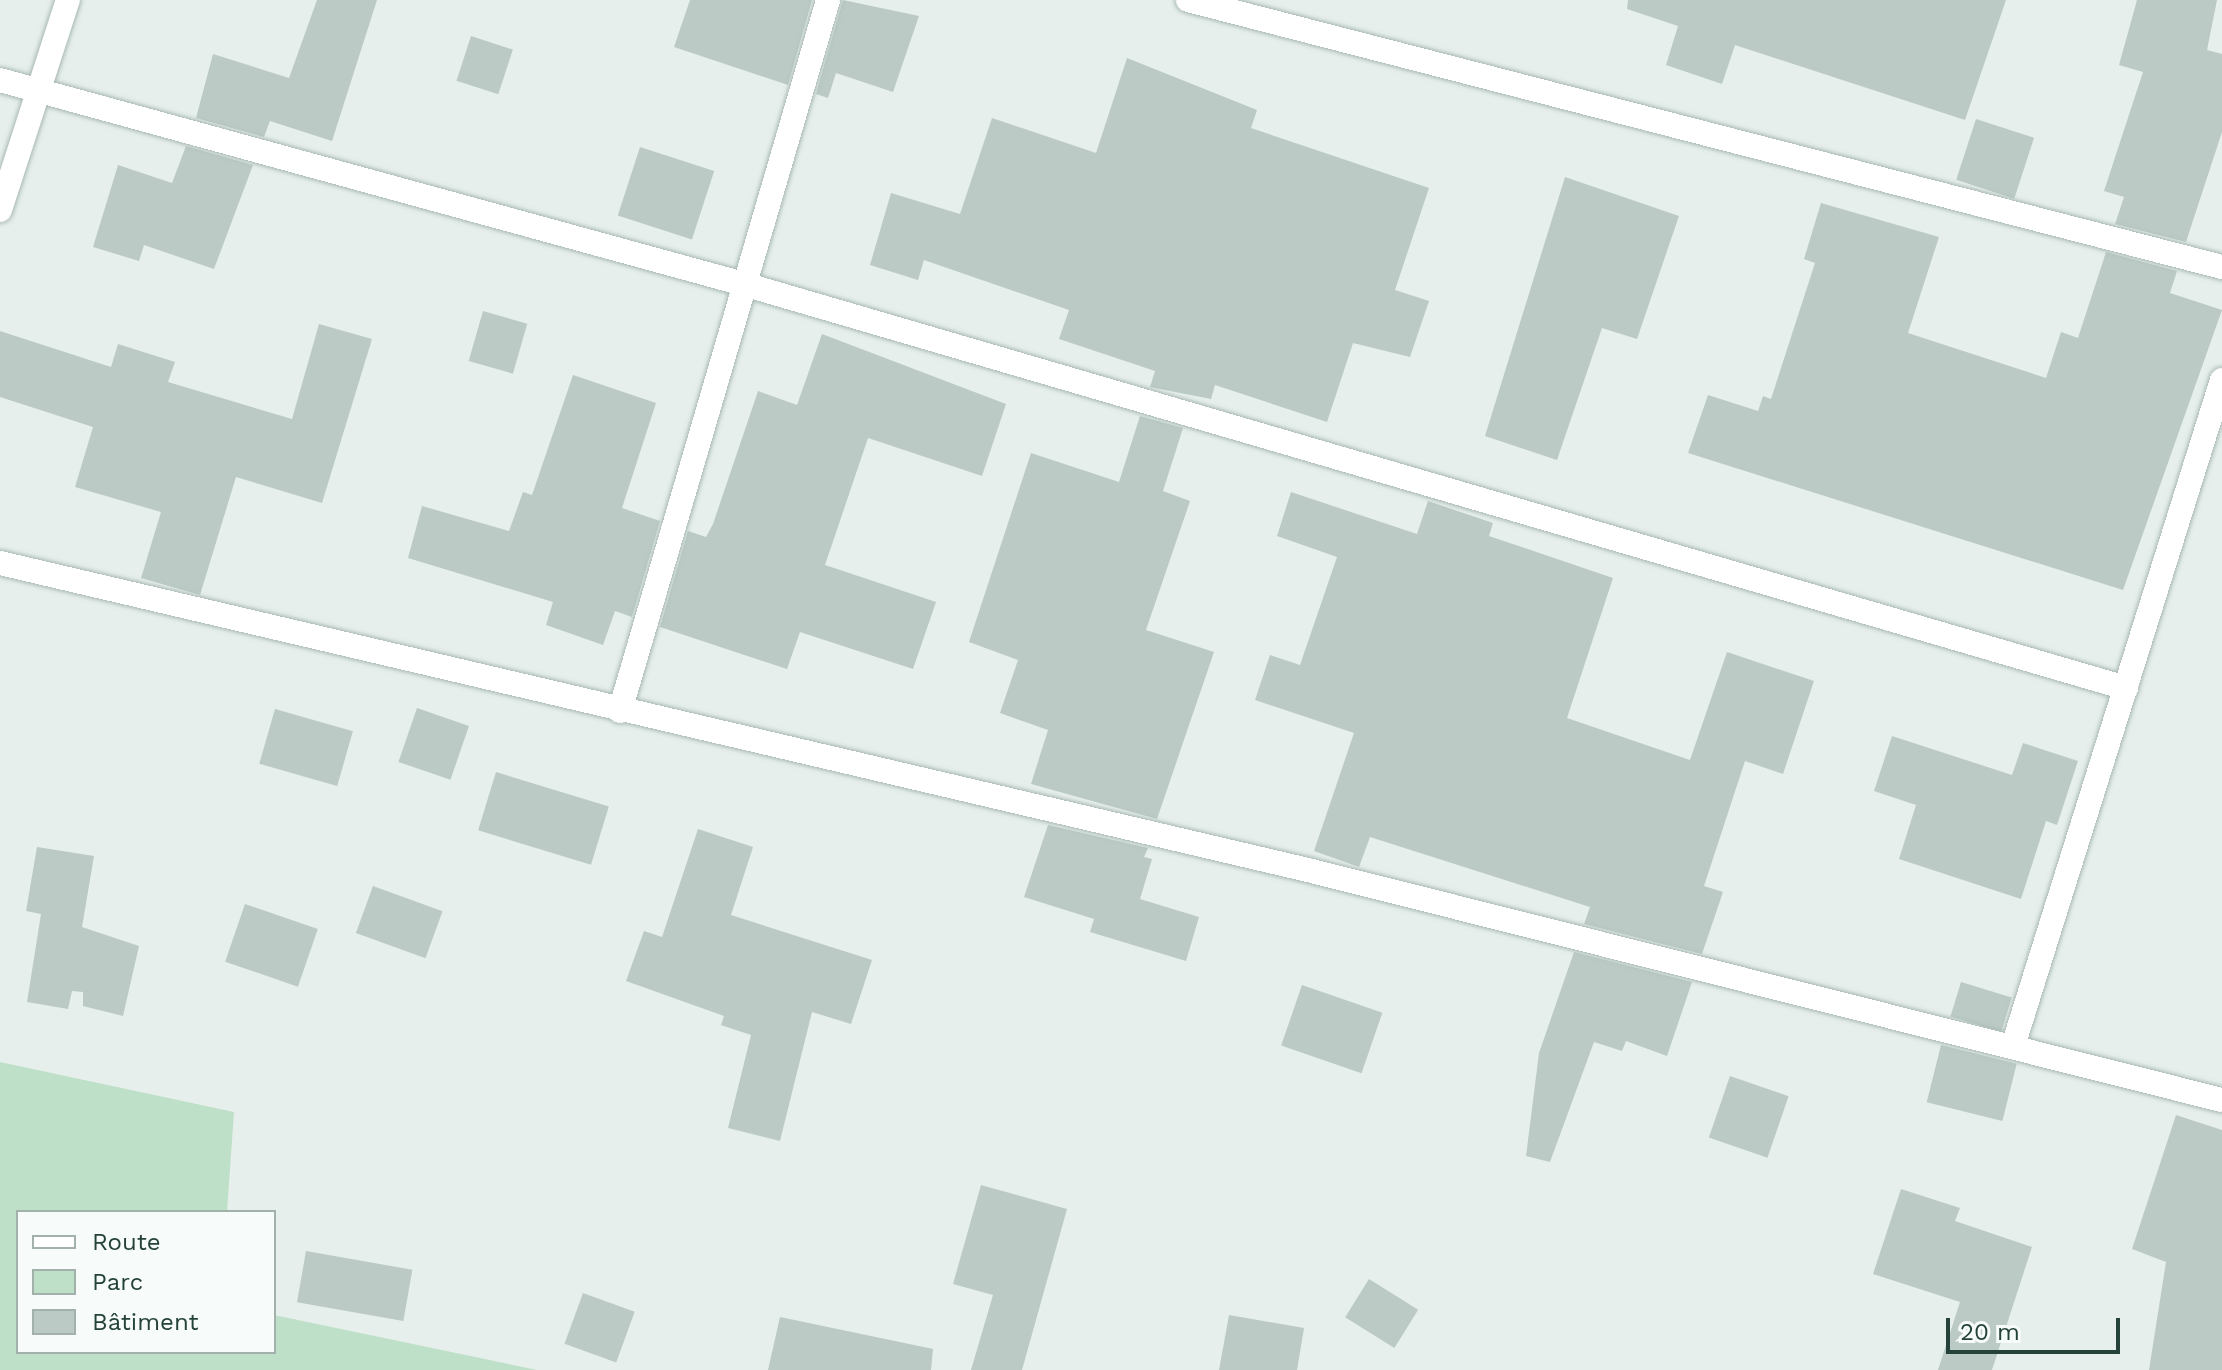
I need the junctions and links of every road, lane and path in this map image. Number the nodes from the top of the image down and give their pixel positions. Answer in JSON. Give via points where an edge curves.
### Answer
{"nodes":[{"id":1,"x":68,"y":0,"type":"edge"},
{"id":2,"x":828,"y":0,"type":"edge"},
{"id":3,"x":1188,"y":0,"type":"edge"},
{"id":4,"x":0,"y":80,"type":"edge"},
{"id":5,"x":38,"y":92,"type":"junction"},
{"id":6,"x":0,"y":210,"type":"edge"},
{"id":7,"x":2222,"y":267,"type":"edge"},
{"id":8,"x":740,"y":283,"type":"junction"},
{"id":9,"x":2222,"y":380,"type":"edge"},
{"id":10,"x":0,"y":563,"type":"edge"},
{"id":11,"x":2126,"y":688,"type":"junction"},
{"id":12,"x":620,"y":711,"type":"junction"},
{"id":13,"x":2013,"y":1046,"type":"junction"},
{"id":14,"x":2222,"y":1100,"type":"edge"}],
"edges":[{"from":1,"to":5,"type":"street"},
{"from":2,"to":8,"type":"street"},
{"from":3,"to":7,"type":"street"},
{"from":4,"to":5,"type":"street"},
{"from":5,"to":6,"type":"street"},
{"from":5,"to":8,"type":"street"},
{"from":8,"to":11,"type":"street"},
{"from":8,"to":12,"type":"street"},
{"from":9,"to":11,"type":"street"},
{"from":10,"to":12,"type":"street"},
{"from":11,"to":13,"type":"street"},
{"from":12,"to":13,"type":"street","via":[[1297,867]]},
{"from":13,"to":14,"type":"street"}]}
